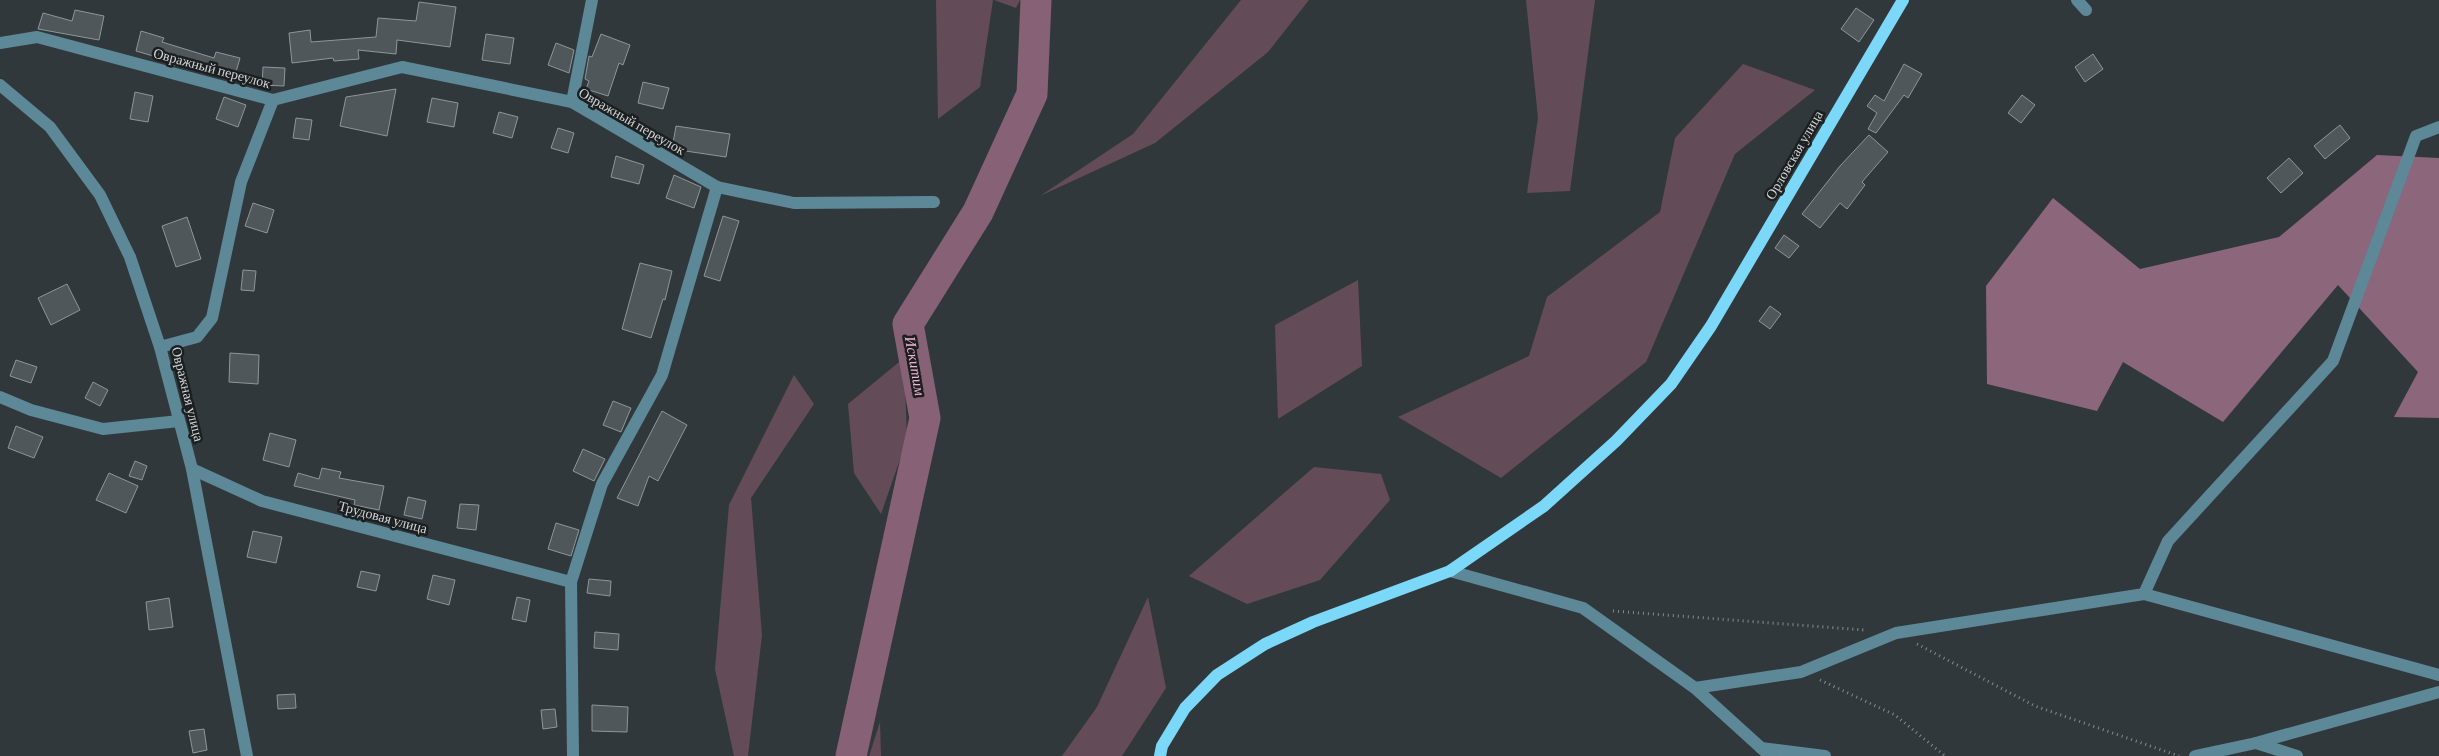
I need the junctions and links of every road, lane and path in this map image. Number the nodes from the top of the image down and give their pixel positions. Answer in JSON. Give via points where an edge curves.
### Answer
{"nodes":[{"id":1,"x":592,"y":0,"type":"edge"},
{"id":2,"x":1903,"y":0,"type":"edge"},
{"id":3,"x":2077,"y":0,"type":"edge"},
{"id":4,"x":2086,"y":10,"type":"dead end"},
{"id":5,"x":0,"y":43,"type":"edge"},
{"id":6,"x":0,"y":85,"type":"edge"},
{"id":7,"x":273,"y":100,"type":"junction"},
{"id":8,"x":572,"y":102,"type":"junction"},
{"id":9,"x":2439,"y":127,"type":"edge"},
{"id":10,"x":717,"y":187,"type":"junction"},
{"id":11,"x":934,"y":202,"type":"dead end"},
{"id":12,"x":160,"y":347,"type":"junction"},
{"id":13,"x":0,"y":397,"type":"edge"},
{"id":14,"x":179,"y":421,"type":"junction"},
{"id":15,"x":192,"y":469,"type":"junction"},
{"id":16,"x":1450,"y":571,"type":"junction"},
{"id":17,"x":571,"y":582,"type":"junction"},
{"id":18,"x":2144,"y":594,"type":"junction"},
{"id":19,"x":1612,"y":611,"type":"dead end"},
{"id":20,"x":1866,"y":630,"type":"dead end"},
{"id":21,"x":1896,"y":633,"type":"junction"},
{"id":22,"x":1802,"y":672,"type":"junction"},
{"id":23,"x":2439,"y":675,"type":"edge"},
{"id":24,"x":1696,"y":688,"type":"junction"},
{"id":25,"x":2439,"y":692,"type":"edge"},
{"id":26,"x":2256,"y":744,"type":"junction"},
{"id":27,"x":1759,"y":748,"type":"junction"},
{"id":28,"x":247,"y":756,"type":"edge"},
{"id":29,"x":573,"y":756,"type":"edge"},
{"id":30,"x":1160,"y":756,"type":"edge"},
{"id":31,"x":1770,"y":756,"type":"edge"},
{"id":32,"x":1825,"y":756,"type":"edge"},
{"id":33,"x":1945,"y":756,"type":"edge"},
{"id":34,"x":2179,"y":756,"type":"edge"},
{"id":35,"x":2195,"y":756,"type":"edge"},
{"id":36,"x":2298,"y":756,"type":"edge"}],
"edges":[{"from":1,"to":8,"type":"street"},
{"from":2,"to":16,"type":"main road","name":"Орловская улица","via":[[1711,326],[1671,384],[1616,441],[1544,506]]},
{"from":3,"to":4,"type":"street"},
{"from":5,"to":7,"type":"street","name":"Овражный переулок","via":[[37,37]]},
{"from":6,"to":12,"type":"street","name":"Овражная улица","via":[[50,127],[100,196],[130,257]]},
{"from":7,"to":8,"type":"street","name":"Овражный переулок","via":[[402,67]]},
{"from":7,"to":12,"type":"street","via":[[241,182],[212,318],[198,337]]},
{"from":8,"to":10,"type":"street","name":"Овражный переулок"},
{"from":9,"to":18,"type":"street","via":[[2416,136],[2333,362],[2168,541]]},
{"from":10,"to":11,"type":"street","name":"Овражный переулок","via":[[794,203]]},
{"from":10,"to":17,"type":"street","via":[[662,375],[602,484]]},
{"from":12,"to":14,"type":"street","name":"Овражная улица"},
{"from":13,"to":14,"type":"street","via":[[31,410],[103,429]]},
{"from":14,"to":15,"type":"street","name":"Овражная улица"},
{"from":15,"to":17,"type":"street","name":"Трудовая улица","via":[[262,501]]},
{"from":15,"to":28,"type":"street","name":"Овражная улица"},
{"from":16,"to":24,"type":"street","via":[[1583,608]]},
{"from":16,"to":30,"type":"main road","name":"Орловская улица","via":[[1312,622],[1265,644],[1217,675],[1185,708],[1162,746]]},
{"from":17,"to":29,"type":"street"},
{"from":18,"to":21,"type":"street"},
{"from":18,"to":23,"type":"street"},
{"from":19,"to":20,"type":"path"},
{"from":21,"to":22,"type":"street"},
{"from":21,"to":34,"type":"path","via":[[2035,706]]},
{"from":22,"to":24,"type":"street"},
{"from":22,"to":33,"type":"path","via":[[1895,716]]},
{"from":24,"to":27,"type":"street"},
{"from":25,"to":26,"type":"street"},
{"from":26,"to":35,"type":"street"},
{"from":26,"to":36,"type":"street"},
{"from":27,"to":31,"type":"street"},
{"from":27,"to":32,"type":"street"}]}
